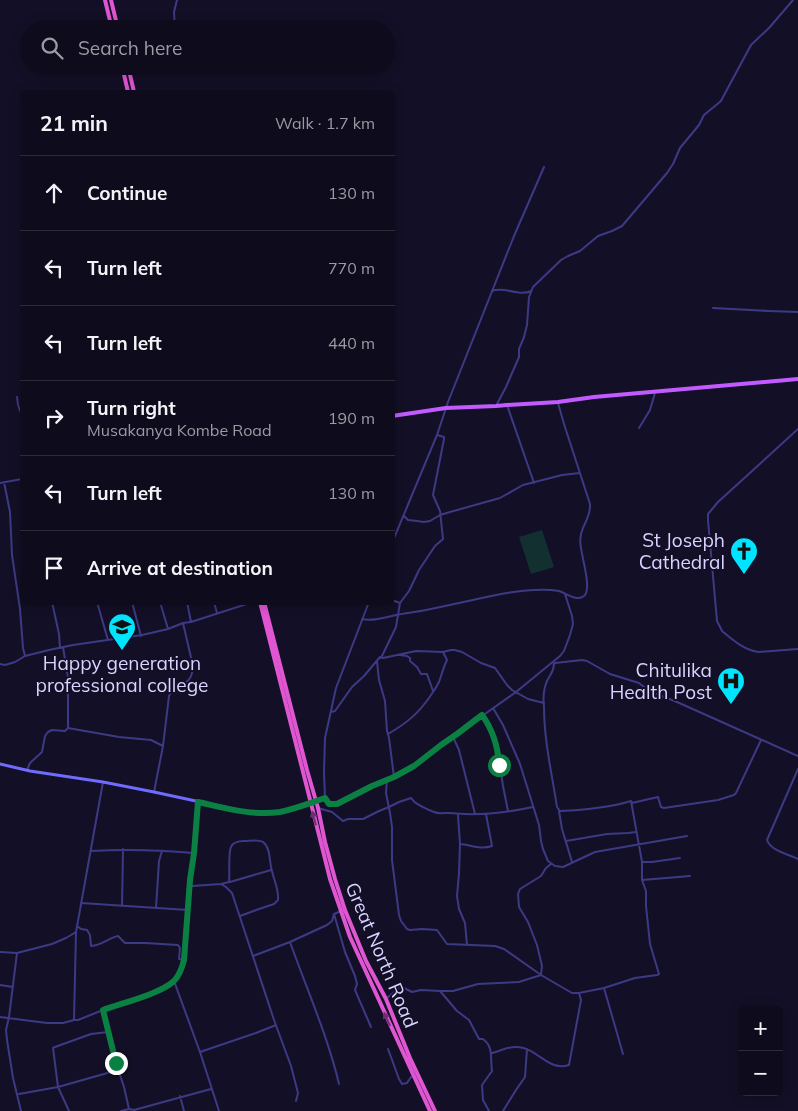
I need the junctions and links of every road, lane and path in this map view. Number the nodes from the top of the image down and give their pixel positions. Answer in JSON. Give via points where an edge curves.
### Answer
{"nodes":[{"id":1,"x":105,"y":0,"type":"edge"},
{"id":2,"x":111,"y":0,"type":"edge"},
{"id":3,"x":177,"y":0,"type":"edge"},
{"id":4,"x":793,"y":0,"type":"edge"},
{"id":5,"x":110,"y":20,"type":"edge"},
{"id":6,"x":116,"y":20,"type":"edge"},
{"id":7,"x":174,"y":20,"type":"edge"},
{"id":8,"x":124,"y":75,"type":"edge"},
{"id":9,"x":130,"y":75,"type":"edge"},
{"id":10,"x":128,"y":90,"type":"edge"},
{"id":11,"x":134,"y":90,"type":"edge"},
{"id":12,"x":544,"y":167,"type":"dead end"},
{"id":13,"x":492,"y":291,"type":"junction"},
{"id":14,"x":531,"y":291,"type":"junction"},
{"id":15,"x":713,"y":308,"type":"dead end"},
{"id":16,"x":798,"y":312,"type":"edge"},
{"id":17,"x":798,"y":379,"type":"edge"},
{"id":18,"x":656,"y":391,"type":"junction"},
{"id":19,"x":17,"y":397,"type":"dead end"},
{"id":20,"x":558,"y":402,"type":"junction"},
{"id":21,"x":507,"y":405,"type":"junction"},
{"id":22,"x":496,"y":406,"type":"junction"},
{"id":23,"x":446,"y":408,"type":"junction"},
{"id":24,"x":20,"y":410,"type":"edge"},
{"id":25,"x":395,"y":416,"type":"edge"},
{"id":26,"x":639,"y":428,"type":"dead end"},
{"id":27,"x":798,"y":430,"type":"edge"},
{"id":28,"x":437,"y":435,"type":"junction"},
{"id":29,"x":580,"y":473,"type":"junction"},
{"id":30,"x":20,"y":479,"type":"edge"},
{"id":31,"x":4,"y":482,"type":"junction"},
{"id":32,"x":0,"y":483,"type":"edge"},
{"id":33,"x":534,"y":483,"type":"junction"},
{"id":34,"x":440,"y":515,"type":"junction"},
{"id":35,"x":404,"y":516,"type":"junction"},
{"id":36,"x":395,"y":536,"type":"edge"},
{"id":37,"x":565,"y":593,"type":"junction"},
{"id":38,"x":395,"y":601,"type":"edge"},
{"id":39,"x":400,"y":603,"type":"junction"},
{"id":40,"x":53,"y":605,"type":"edge"},
{"id":41,"x":98,"y":605,"type":"edge"},
{"id":42,"x":133,"y":605,"type":"edge"},
{"id":43,"x":161,"y":605,"type":"edge"},
{"id":44,"x":188,"y":605,"type":"edge"},
{"id":45,"x":215,"y":605,"type":"edge"},
{"id":46,"x":243,"y":605,"type":"edge"},
{"id":47,"x":261,"y":605,"type":"edge"},
{"id":48,"x":265,"y":605,"type":"edge"},
{"id":49,"x":368,"y":605,"type":"edge"},
{"id":50,"x":217,"y":613,"type":"junction"},
{"id":51,"x":398,"y":614,"type":"junction"},
{"id":52,"x":362,"y":619,"type":"junction"},
{"id":53,"x":191,"y":622,"type":"junction"},
{"id":54,"x":183,"y":623,"type":"junction"},
{"id":55,"x":168,"y":629,"type":"junction"},
{"id":56,"x":141,"y":636,"type":"junction"},
{"id":57,"x":108,"y":640,"type":"junction"},
{"id":58,"x":62,"y":648,"type":"junction"},
{"id":59,"x":798,"y":649,"type":"edge"},
{"id":60,"x":443,"y":652,"type":"junction"},
{"id":61,"x":397,"y":655,"type":"junction"},
{"id":62,"x":25,"y":656,"type":"junction"},
{"id":63,"x":381,"y":658,"type":"junction"},
{"id":64,"x":377,"y":661,"type":"junction"},
{"id":65,"x":554,"y":662,"type":"junction"},
{"id":66,"x":0,"y":665,"type":"edge"},
{"id":67,"x":433,"y":691,"type":"junction"},
{"id":68,"x":516,"y":692,"type":"junction"},
{"id":69,"x":544,"y":703,"type":"junction"},
{"id":70,"x":494,"y":708,"type":"junction"},
{"id":71,"x":331,"y":712,"type":"junction"},
{"id":72,"x":482,"y":715,"type":"junction"},
{"id":73,"x":68,"y":728,"type":"junction"},
{"id":74,"x":388,"y":734,"type":"junction"},
{"id":75,"x":453,"y":737,"type":"junction"},
{"id":76,"x":761,"y":740,"type":"junction"},
{"id":77,"x":163,"y":746,"type":"junction"},
{"id":78,"x":798,"y":756,"type":"edge"},
{"id":79,"x":0,"y":764,"type":"edge"},
{"id":80,"x":798,"y":769,"type":"edge"},
{"id":81,"x":27,"y":770,"type":"junction"},
{"id":82,"x":394,"y":777,"type":"junction"},
{"id":83,"x":388,"y":779,"type":"junction"},
{"id":84,"x":103,"y":782,"type":"junction"},
{"id":85,"x":154,"y":792,"type":"junction"},
{"id":86,"x":325,"y":798,"type":"junction"},
{"id":87,"x":316,"y":801,"type":"junction"},
{"id":88,"x":631,"y":801,"type":"junction"},
{"id":89,"x":198,"y":802,"type":"junction"},
{"id":90,"x":310,"y":803,"type":"junction"},
{"id":91,"x":389,"y":807,"type":"junction"},
{"id":92,"x":533,"y":807,"type":"junction"},
{"id":93,"x":318,"y":808,"type":"junction"},
{"id":94,"x":559,"y":809,"type":"junction"},
{"id":95,"x":508,"y":811,"type":"junction"},
{"id":96,"x":486,"y":814,"type":"junction"},
{"id":97,"x":458,"y":815,"type":"junction"},
{"id":98,"x":475,"y":815,"type":"junction"},
{"id":99,"x":636,"y":832,"type":"junction"},
{"id":100,"x":687,"y":836,"type":"dead end"},
{"id":101,"x":566,"y":841,"type":"junction"},
{"id":102,"x":460,"y":844,"type":"junction"},
{"id":103,"x":639,"y":844,"type":"junction"},
{"id":104,"x":123,"y":849,"type":"junction"},
{"id":105,"x":90,"y":851,"type":"junction"},
{"id":106,"x":162,"y":851,"type":"junction"},
{"id":107,"x":194,"y":853,"type":"junction"},
{"id":108,"x":680,"y":858,"type":"dead end"},
{"id":109,"x":798,"y":859,"type":"edge"},
{"id":110,"x":642,"y":862,"type":"junction"},
{"id":111,"x":572,"y":863,"type":"junction"},
{"id":112,"x":551,"y":864,"type":"junction"},
{"id":113,"x":271,"y":870,"type":"junction"},
{"id":114,"x":690,"y":876,"type":"dead end"},
{"id":115,"x":642,"y":880,"type":"junction"},
{"id":116,"x":229,"y":882,"type":"junction"},
{"id":117,"x":221,"y":884,"type":"junction"},
{"id":118,"x":191,"y":886,"type":"junction"},
{"id":119,"x":81,"y":903,"type":"junction"},
{"id":120,"x":122,"y":906,"type":"junction"},
{"id":121,"x":156,"y":908,"type":"junction"},
{"id":122,"x":189,"y":910,"type":"junction"},
{"id":123,"x":341,"y":912,"type":"junction"},
{"id":124,"x":334,"y":914,"type":"junction"},
{"id":125,"x":240,"y":916,"type":"junction"},
{"id":126,"x":77,"y":926,"type":"junction"},
{"id":127,"x":76,"y":932,"type":"junction"},
{"id":128,"x":290,"y":942,"type":"junction"},
{"id":129,"x":468,"y":946,"type":"junction"},
{"id":130,"x":0,"y":952,"type":"edge"},
{"id":131,"x":17,"y":953,"type":"junction"},
{"id":132,"x":253,"y":956,"type":"junction"},
{"id":133,"x":184,"y":960,"type":"junction"},
{"id":134,"x":541,"y":975,"type":"junction"},
{"id":135,"x":174,"y":981,"type":"junction"},
{"id":136,"x":0,"y":985,"type":"edge"},
{"id":137,"x":13,"y":987,"type":"junction"},
{"id":138,"x":604,"y":988,"type":"junction"},
{"id":139,"x":440,"y":992,"type":"junction"},
{"id":140,"x":579,"y":993,"type":"junction"},
{"id":141,"x":386,"y":999,"type":"junction"},
{"id":142,"x":103,"y":1010,"type":"junction"},
{"id":143,"x":0,"y":1017,"type":"edge"},
{"id":144,"x":9,"y":1017,"type":"junction"},
{"id":145,"x":74,"y":1020,"type":"junction"},
{"id":146,"x":276,"y":1025,"type":"junction"},
{"id":147,"x":372,"y":1027,"type":"dead end"},
{"id":148,"x":108,"y":1032,"type":"junction"},
{"id":149,"x":388,"y":1049,"type":"dead end"},
{"id":150,"x":528,"y":1049,"type":"junction"},
{"id":151,"x":200,"y":1052,"type":"junction"},
{"id":152,"x":492,"y":1053,"type":"junction"},
{"id":153,"x":623,"y":1054,"type":"dead end"},
{"id":154,"x":118,"y":1070,"type":"junction"},
{"id":155,"x":414,"y":1076,"type":"junction"},
{"id":156,"x":339,"y":1084,"type":"dead end"},
{"id":157,"x":58,"y":1087,"type":"junction"},
{"id":158,"x":212,"y":1089,"type":"junction"},
{"id":159,"x":18,"y":1094,"type":"junction"},
{"id":160,"x":180,"y":1096,"type":"junction"},
{"id":161,"x":296,"y":1101,"type":"dead end"},
{"id":162,"x":129,"y":1109,"type":"junction"},
{"id":163,"x":21,"y":1111,"type":"edge"},
{"id":164,"x":69,"y":1111,"type":"edge"},
{"id":165,"x":122,"y":1111,"type":"edge"},
{"id":166,"x":184,"y":1111,"type":"edge"},
{"id":167,"x":219,"y":1111,"type":"edge"},
{"id":168,"x":430,"y":1111,"type":"edge"},
{"id":169,"x":435,"y":1111,"type":"edge"},
{"id":170,"x":489,"y":1111,"type":"edge"},
{"id":171,"x":503,"y":1111,"type":"edge"}],
"edges":[{"from":1,"to":5,"type":"highway"},
{"from":2,"to":6,"type":"highway"},
{"from":3,"to":7,"type":"street"},
{"from":4,"to":14,"type":"street","via":[[754,42],[721,101],[704,115],[667,173],[626,222],[561,260]]},
{"from":8,"to":10,"type":"highway"},
{"from":9,"to":11,"type":"highway"},
{"from":12,"to":13,"type":"street"},
{"from":13,"to":14,"type":"street"},
{"from":13,"to":23,"type":"street"},
{"from":14,"to":22,"type":"street","via":[[519,357]]},
{"from":15,"to":16,"type":"street"},
{"from":17,"to":18,"type":"main road"},
{"from":18,"to":20,"type":"main road"},
{"from":18,"to":26,"type":"street"},
{"from":19,"to":24,"type":"street"},
{"from":20,"to":21,"type":"main road"},
{"from":20,"to":29,"type":"street"},
{"from":21,"to":22,"type":"main road"},
{"from":21,"to":33,"type":"street"},
{"from":22,"to":23,"type":"main road"},
{"from":23,"to":25,"type":"main road"},
{"from":23,"to":28,"type":"street"},
{"from":27,"to":59,"type":"street","via":[[708,514],[719,628],[754,652]]},
{"from":28,"to":34,"type":"street","via":[[444,437],[433,495]]},
{"from":28,"to":35,"type":"street"},
{"from":29,"to":33,"type":"street"},
{"from":29,"to":37,"type":"street","via":[[590,510],[580,537],[587,590],[580,598]]},
{"from":30,"to":31,"type":"street"},
{"from":31,"to":32,"type":"street"},
{"from":31,"to":62,"type":"street"},
{"from":33,"to":34,"type":"street","via":[[523,485],[500,498]]},
{"from":34,"to":35,"type":"street","via":[[424,522],[408,520]]},
{"from":34,"to":39,"type":"street","via":[[443,539],[435,546]]},
{"from":35,"to":36,"type":"street"},
{"from":37,"to":51,"type":"street","via":[[532,591],[505,594]]},
{"from":37,"to":65,"type":"street","via":[[573,629],[564,651]]},
{"from":38,"to":39,"type":"street"},
{"from":39,"to":51,"type":"street"},
{"from":40,"to":58,"type":"street"},
{"from":41,"to":57,"type":"street"},
{"from":42,"to":56,"type":"street"},
{"from":43,"to":55,"type":"street"},
{"from":44,"to":53,"type":"street"},
{"from":45,"to":50,"type":"street"},
{"from":46,"to":50,"type":"street"},
{"from":47,"to":90,"type":"highway","name":"Great North Road"},
{"from":48,"to":87,"type":"highway","name":"Great North Road"},
{"from":49,"to":52,"type":"street"},
{"from":50,"to":53,"type":"street"},
{"from":51,"to":52,"type":"street"},
{"from":51,"to":63,"type":"street","via":[[396,630]]},
{"from":52,"to":71,"type":"street","via":[[336,688]]},
{"from":53,"to":54,"type":"street"},
{"from":54,"to":55,"type":"street"},
{"from":54,"to":77,"type":"street","via":[[192,672],[185,684],[171,692]]},
{"from":55,"to":56,"type":"street"},
{"from":56,"to":57,"type":"street"},
{"from":57,"to":58,"type":"street"},
{"from":58,"to":62,"type":"street"},
{"from":58,"to":73,"type":"street","via":[[68,677]]},
{"from":60,"to":61,"type":"street","via":[[416,651]]},
{"from":60,"to":67,"type":"street","via":[[447,660]]},
{"from":60,"to":68,"type":"street","via":[[462,652],[494,668]]},
{"from":61,"to":63,"type":"street"},
{"from":61,"to":67,"type":"street","via":[[407,656],[421,674],[427,674]]},
{"from":62,"to":66,"type":"street"},
{"from":63,"to":64,"type":"street"},
{"from":64,"to":71,"type":"street"},
{"from":64,"to":74,"type":"street"},
{"from":65,"to":68,"type":"street"},
{"from":65,"to":69,"type":"street"},
{"from":65,"to":76,"type":"street","via":[[587,661]]},
{"from":67,"to":74,"type":"street","via":[[416,714]]},
{"from":68,"to":69,"type":"street"},
{"from":68,"to":70,"type":"street"},
{"from":69,"to":94,"type":"street","via":[[548,755]]},
{"from":70,"to":72,"type":"street"},
{"from":70,"to":92,"type":"street","via":[[520,764]]},
{"from":71,"to":86,"type":"street","via":[[325,738]]},
{"from":72,"to":75,"type":"street"},
{"from":72,"to":95,"type":"street","via":[[498,752]]},
{"from":73,"to":77,"type":"street","via":[[151,740]]},
{"from":73,"to":81,"type":"street","via":[[48,732],[42,752]]},
{"from":74,"to":82,"type":"street"},
{"from":75,"to":82,"type":"street"},
{"from":75,"to":98,"type":"street"},
{"from":76,"to":78,"type":"street"},
{"from":76,"to":88,"type":"street","via":[[734,795],[664,808],[658,796]]},
{"from":77,"to":85,"type":"street"},
{"from":79,"to":81,"type":"main road"},
{"from":80,"to":109,"type":"street","via":[[767,842]]},
{"from":81,"to":84,"type":"main road"},
{"from":82,"to":83,"type":"street"},
{"from":83,"to":86,"type":"street","via":[[337,804],[329,804]]},
{"from":83,"to":91,"type":"street"},
{"from":84,"to":85,"type":"main road"},
{"from":84,"to":105,"type":"street"},
{"from":85,"to":89,"type":"main road"},
{"from":86,"to":87,"type":"street"},
{"from":87,"to":90,"type":"main road"},
{"from":87,"to":93,"type":"highway","name":"Great North Road"},
{"from":88,"to":94,"type":"street","via":[[582,810]]},
{"from":88,"to":99,"type":"street"},
{"from":89,"to":90,"type":"main road","via":[[265,813]]},
{"from":89,"to":107,"type":"street"},
{"from":123,"to":90,"type":"highway","name":"Great North Road","one_way":true},
{"from":91,"to":93,"type":"street","via":[[363,819],[343,821],[332,812]]},
{"from":91,"to":97,"type":"street","via":[[411,798],[435,813]]},
{"from":91,"to":129,"type":"street","via":[[396,903],[401,921],[410,930],[436,930],[447,944]]},
{"from":92,"to":95,"type":"street"},
{"from":92,"to":112,"type":"street","via":[[543,849]]},
{"from":93,"to":141,"type":"highway","name":"Great North Road","via":[[345,910]]},
{"from":94,"to":101,"type":"street"},
{"from":95,"to":96,"type":"street"},
{"from":96,"to":98,"type":"street"},
{"from":96,"to":102,"type":"street","via":[[492,846],[479,848]]},
{"from":97,"to":98,"type":"street"},
{"from":97,"to":102,"type":"street"},
{"from":99,"to":101,"type":"street"},
{"from":99,"to":103,"type":"street"},
{"from":100,"to":103,"type":"street"},
{"from":101,"to":111,"type":"street"},
{"from":102,"to":129,"type":"street","via":[[456,896]]},
{"from":103,"to":110,"type":"street"},
{"from":103,"to":111,"type":"street","via":[[595,852]]},
{"from":104,"to":105,"type":"street"},
{"from":104,"to":106,"type":"street"},
{"from":104,"to":120,"type":"street"},
{"from":105,"to":119,"type":"street"},
{"from":106,"to":107,"type":"street"},
{"from":106,"to":121,"type":"street"},
{"from":107,"to":118,"type":"street"},
{"from":108,"to":110,"type":"street"},
{"from":110,"to":115,"type":"street"},
{"from":111,"to":112,"type":"street","via":[[559,868]]},
{"from":112,"to":134,"type":"street","via":[[518,894],[520,907],[537,945]]},
{"from":113,"to":116,"type":"street"},
{"from":113,"to":116,"type":"street","via":[[265,844],[260,840],[238,842],[230,847]]},
{"from":113,"to":125,"type":"street","via":[[278,900]]},
{"from":114,"to":115,"type":"street"},
{"from":115,"to":138,"type":"street","via":[[646,891],[650,949],[659,974]]},
{"from":116,"to":117,"type":"street"},
{"from":117,"to":118,"type":"street"},
{"from":117,"to":125,"type":"street","via":[[232,893]]},
{"from":118,"to":122,"type":"street"},
{"from":119,"to":120,"type":"street"},
{"from":119,"to":126,"type":"street"},
{"from":120,"to":121,"type":"street"},
{"from":121,"to":122,"type":"street"},
{"from":122,"to":133,"type":"street"},
{"from":123,"to":124,"type":"street"},
{"from":155,"to":123,"type":"highway","name":"Great North Road","one_way":true},
{"from":124,"to":128,"type":"street","via":[[327,925]]},
{"from":124,"to":147,"type":"street","via":[[355,976],[355,990]]},
{"from":125,"to":132,"type":"street"},
{"from":126,"to":127,"type":"street"},
{"from":126,"to":133,"type":"street","via":[[87,930],[91,946],[98,946],[115,936],[125,943],[178,945],[179,959]]},
{"from":127,"to":131,"type":"street","via":[[52,944]]},
{"from":127,"to":145,"type":"street"},
{"from":128,"to":132,"type":"street"},
{"from":128,"to":156,"type":"street"},
{"from":129,"to":134,"type":"street","via":[[504,949]]},
{"from":130,"to":131,"type":"street"},
{"from":131,"to":137,"type":"street"},
{"from":132,"to":146,"type":"street"},
{"from":133,"to":135,"type":"street"},
{"from":134,"to":139,"type":"street","via":[[519,982],[478,984]]},
{"from":134,"to":140,"type":"street","via":[[567,991]]},
{"from":135,"to":142,"type":"street","via":[[161,990]]},
{"from":135,"to":151,"type":"street"},
{"from":136,"to":137,"type":"street"},
{"from":137,"to":144,"type":"street"},
{"from":138,"to":140,"type":"street"},
{"from":138,"to":153,"type":"street"},
{"from":139,"to":141,"type":"street","via":[[412,992],[402,987]]},
{"from":139,"to":152,"type":"street","via":[[469,1020],[479,1039],[485,1040]]},
{"from":140,"to":150,"type":"street","via":[[581,1000],[569,1065],[552,1064]]},
{"from":141,"to":169,"type":"highway","name":"Great North Road"},
{"from":142,"to":145,"type":"street"},
{"from":142,"to":148,"type":"street"},
{"from":143,"to":144,"type":"street"},
{"from":144,"to":145,"type":"street","via":[[47,1023]]},
{"from":144,"to":159,"type":"street","via":[[7,1040]]},
{"from":146,"to":151,"type":"street"},
{"from":146,"to":161,"type":"street","via":[[298,1091]]},
{"from":148,"to":154,"type":"street"},
{"from":148,"to":157,"type":"street","via":[[91,1034],[54,1047]]},
{"from":149,"to":155,"type":"street","via":[[402,1084]]},
{"from":150,"to":152,"type":"street","via":[[518,1046]]},
{"from":150,"to":171,"type":"street","via":[[525,1077]]},
{"from":151,"to":158,"type":"street"},
{"from":152,"to":170,"type":"street","via":[[492,1071],[482,1083],[482,1100]]},
{"from":154,"to":157,"type":"street"},
{"from":154,"to":162,"type":"street"},
{"from":155,"to":168,"type":"highway","name":"Great North Road"},
{"from":157,"to":159,"type":"street"},
{"from":157,"to":164,"type":"street"},
{"from":158,"to":160,"type":"street"},
{"from":158,"to":167,"type":"street"},
{"from":159,"to":163,"type":"street"},
{"from":160,"to":162,"type":"street"},
{"from":160,"to":166,"type":"street"},
{"from":162,"to":165,"type":"street"}]}
